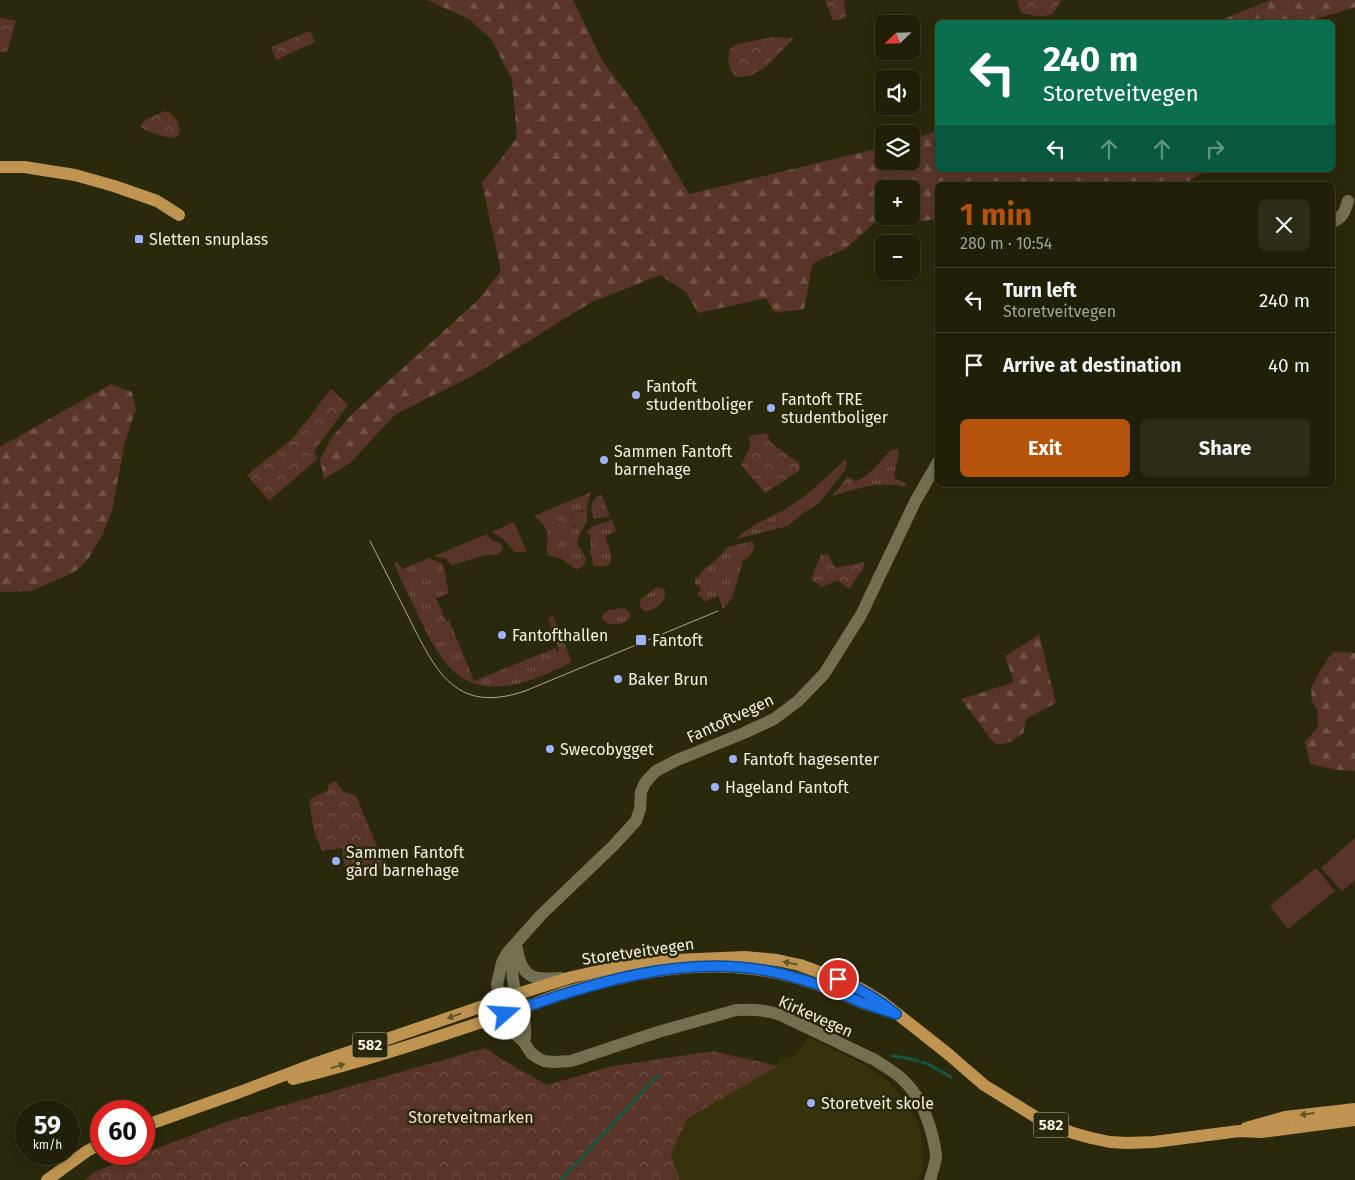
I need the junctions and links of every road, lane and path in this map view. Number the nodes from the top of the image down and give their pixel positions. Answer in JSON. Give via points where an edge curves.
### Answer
{"nodes":[{"id":1,"x":0,"y":167,"type":"edge"},
{"id":2,"x":1348,"y":201,"type":"dead end"},
{"id":3,"x":179,"y":215,"type":"dead end"},
{"id":4,"x":1335,"y":220,"type":"edge"},
{"id":5,"x":935,"y":467,"type":"edge"},
{"id":6,"x":516,"y":944,"type":"junction"},
{"id":7,"x":572,"y":977,"type":"junction"},
{"id":8,"x":516,"y":995,"type":"junction"},
{"id":9,"x":500,"y":1000,"type":"junction"},
{"id":10,"x":521,"y":1008,"type":"junction"},
{"id":11,"x":505,"y":1014,"type":"junction"},
{"id":12,"x":896,"y":1014,"type":"junction"},
{"id":13,"x":524,"y":1042,"type":"junction"},
{"id":14,"x":240,"y":1092,"type":"junction"},
{"id":15,"x":1355,"y":1108,"type":"edge"},
{"id":16,"x":1355,"y":1120,"type":"edge"},
{"id":17,"x":155,"y":1122,"type":"edge"},
{"id":18,"x":1239,"y":1131,"type":"junction"},
{"id":19,"x":90,"y":1150,"type":"edge"},
{"id":20,"x":47,"y":1180,"type":"edge"},
{"id":21,"x":930,"y":1180,"type":"edge"}],
"edges":[{"from":1,"to":3,"type":"main road","via":[[24,167],[75,175],[157,201]]},
{"from":2,"to":4,"type":"street","via":[[1345,213]]},
{"from":5,"to":6,"type":"street","name":"Fantoftvegen","via":[[861,615],[824,674],[798,702],[774,719],[656,771],[641,792],[636,821]]},
{"from":6,"to":7,"type":"street","via":[[518,958],[529,975],[545,979]]},
{"from":6,"to":8,"type":"street","via":[[512,970]]},
{"from":6,"to":9,"type":"street","name":"Fantoftvegen","via":[[502,963],[498,984]]},
{"from":7,"to":8,"type":"main road","name":"Storetveitvegen","number":"582"},
{"from":12,"to":7,"type":"main road","name":"Storetveitvegen","number":"582","one_way":true,"via":[[863,990],[838,979],[800,965],[760,958],[673,960]]},
{"from":8,"to":9,"type":"main road","name":"Storetveitvegen","number":"582"},
{"from":8,"to":10,"type":"street"},
{"from":9,"to":11,"type":"street","name":"Kirkevegen"},
{"from":9,"to":14,"type":"main road","name":"Storetveitvegen","number":"582","one_way":true},
{"from":10,"to":11,"type":"main road","name":"Storetveitvegen","number":"582"},
{"from":10,"to":12,"type":"main road","name":"Storetveitvegen","number":"582","via":[[566,992],[639,974],[668,969],[721,967],[782,974]]},
{"from":10,"to":13,"type":"street","via":[[525,1018]]},
{"from":11,"to":13,"type":"street","name":"Kirkevegen","via":[[515,1034]]},
{"from":14,"to":11,"type":"main road","name":"Storetveitvegen","number":"582","one_way":true,"via":[[313,1074]]},
{"from":12,"to":18,"type":"main road","name":"Storetveitvegen","number":"582","via":[[984,1085],[1039,1119],[1073,1133],[1127,1143]]},
{"from":13,"to":21,"type":"street","name":"Kirkevegen","via":[[538,1058],[562,1062],[736,1010],[781,1014],[875,1060],[910,1087],[925,1112],[934,1145],[936,1158]]},
{"from":14,"to":17,"type":"main road","name":"Storetveitvegen","number":"582"},
{"from":15,"to":18,"type":"main road","name":"Storetveitvegen","number":"582","one_way":true,"via":[[1284,1117]]},
{"from":16,"to":18,"type":"main road","name":"Storetveitvegen","number":"582","via":[[1261,1132]]},
{"from":19,"to":20,"type":"main road"}]}
